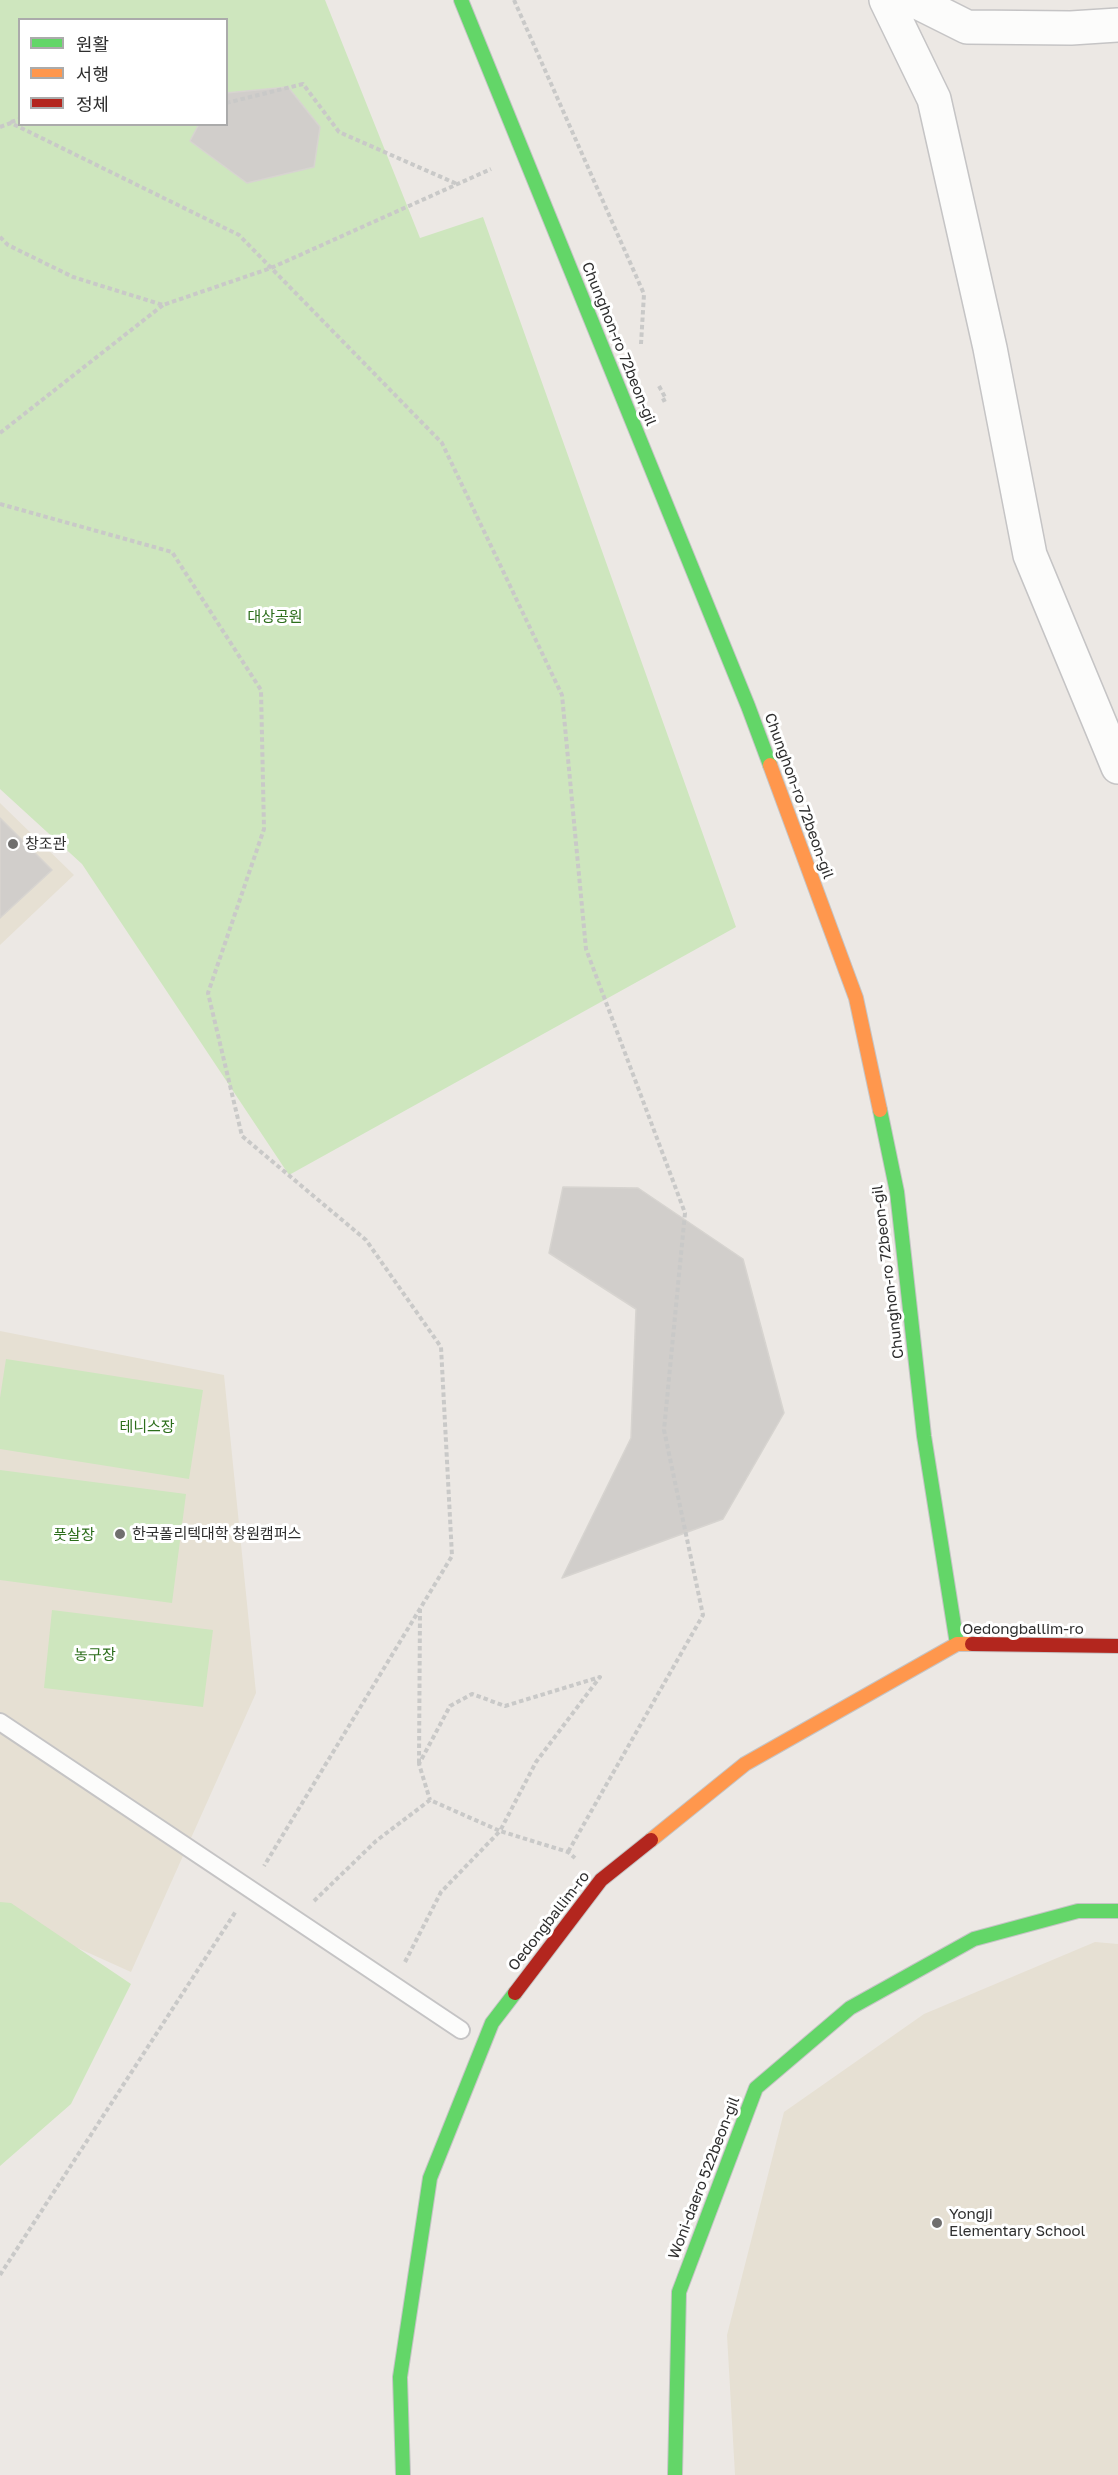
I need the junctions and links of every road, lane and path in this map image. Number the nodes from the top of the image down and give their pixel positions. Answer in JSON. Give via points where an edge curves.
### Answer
{"nodes":[{"id":1,"x":461,"y":0,"type":"edge"},
{"id":2,"x":514,"y":0,"type":"edge"},
{"id":3,"x":886,"y":0,"type":"edge"},
{"id":4,"x":913,"y":0,"type":"edge"},
{"id":5,"x":1118,"y":25,"type":"edge"},
{"id":6,"x":228,"y":103,"type":"edge"},
{"id":7,"x":18,"y":120,"type":"edge"},
{"id":8,"x":11,"y":123,"type":"junction"},
{"id":9,"x":0,"y":127,"type":"edge"},
{"id":10,"x":525,"y":154,"type":"junction"},
{"id":11,"x":458,"y":184,"type":"junction"},
{"id":12,"x":0,"y":237,"type":"edge"},
{"id":13,"x":271,"y":268,"type":"junction"},
{"id":14,"x":163,"y":305,"type":"junction"},
{"id":15,"x":641,"y":349,"type":"dead end"},
{"id":16,"x":656,"y":379,"type":"dead end"},
{"id":17,"x":631,"y":416,"type":"junction"},
{"id":18,"x":0,"y":433,"type":"edge"},
{"id":19,"x":0,"y":504,"type":"edge"},
{"id":20,"x":1118,"y":767,"type":"edge"},
{"id":21,"x":420,"y":1608,"type":"junction"},
{"id":22,"x":957,"y":1644,"type":"junction"},
{"id":23,"x":1118,"y":1646,"type":"edge"},
{"id":24,"x":0,"y":1722,"type":"edge"},
{"id":25,"x":419,"y":1764,"type":"junction"},
{"id":26,"x":430,"y":1800,"type":"junction"},
{"id":27,"x":500,"y":1831,"type":"junction"},
{"id":28,"x":249,"y":1890,"type":"junction"},
{"id":29,"x":1118,"y":1911,"type":"edge"},
{"id":30,"x":294,"y":1920,"type":"junction"},
{"id":31,"x":393,"y":1987,"type":"junction"},
{"id":32,"x":460,"y":2030,"type":"dead end"},
{"id":33,"x":0,"y":2276,"type":"edge"},
{"id":34,"x":403,"y":2475,"type":"edge"},
{"id":35,"x":675,"y":2475,"type":"edge"}],
"edges":[{"from":1,"to":10,"type":"street","name":"Chunghon-ro 72beon-gil"},
{"from":2,"to":15,"type":"path","via":[[644,294]]},
{"from":3,"to":20,"type":"street","via":[[934,99],[990,348],[1030,555]]},
{"from":4,"to":5,"type":"street","via":[[967,27]]},
{"from":6,"to":11,"type":"path","via":[[303,84],[339,132]]},
{"from":7,"to":8,"type":"path"},
{"from":8,"to":9,"type":"path"},
{"from":8,"to":13,"type":"path","via":[[239,235]]},
{"from":10,"to":11,"type":"path"},
{"from":10,"to":17,"type":"street","name":"Chunghon-ro 72beon-gil"},
{"from":11,"to":13,"type":"path"},
{"from":12,"to":14,"type":"path","via":[[8,245],[73,277]]},
{"from":13,"to":14,"type":"path"},
{"from":13,"to":27,"type":"path","via":[[442,443],[562,695],[586,949],[685,1213],[664,1430],[703,1615],[568,1852]]},
{"from":14,"to":18,"type":"path"},
{"from":16,"to":17,"type":"path","via":[[666,399]]},
{"from":17,"to":22,"type":"street","name":"Chunghon-ro 72beon-gil","via":[[748,706],[856,998],[897,1192],[924,1436]]},
{"from":19,"to":21,"type":"path","via":[[172,552],[261,690],[264,829],[208,993],[242,1136],[366,1240],[441,1347],[452,1556]]},
{"from":21,"to":25,"type":"path"},
{"from":21,"to":28,"type":"path"},
{"from":22,"to":23,"type":"street","name":"Oedongballim-ro"},
{"from":22,"to":34,"type":"street","name":"Oedongballim-ro","via":[[745,1764],[601,1880],[492,2023],[430,2178],[400,2377]]},
{"from":24,"to":28,"type":"lane"},
{"from":25,"to":26,"type":"path"},
{"from":25,"to":27,"type":"path","via":[[450,1706],[472,1694],[505,1706],[600,1677],[536,1762]]},
{"from":26,"to":27,"type":"path"},
{"from":26,"to":30,"type":"path","via":[[376,1841]]},
{"from":27,"to":31,"type":"path","via":[[441,1892]]},
{"from":28,"to":30,"type":"lane"},
{"from":28,"to":33,"type":"path"},
{"from":29,"to":35,"type":"street","name":"Woni-daero 522beon-gil","via":[[1078,1911],[974,1939],[850,2007],[756,2088],[679,2292]]},
{"from":30,"to":31,"type":"lane"},
{"from":31,"to":32,"type":"lane"}]}
